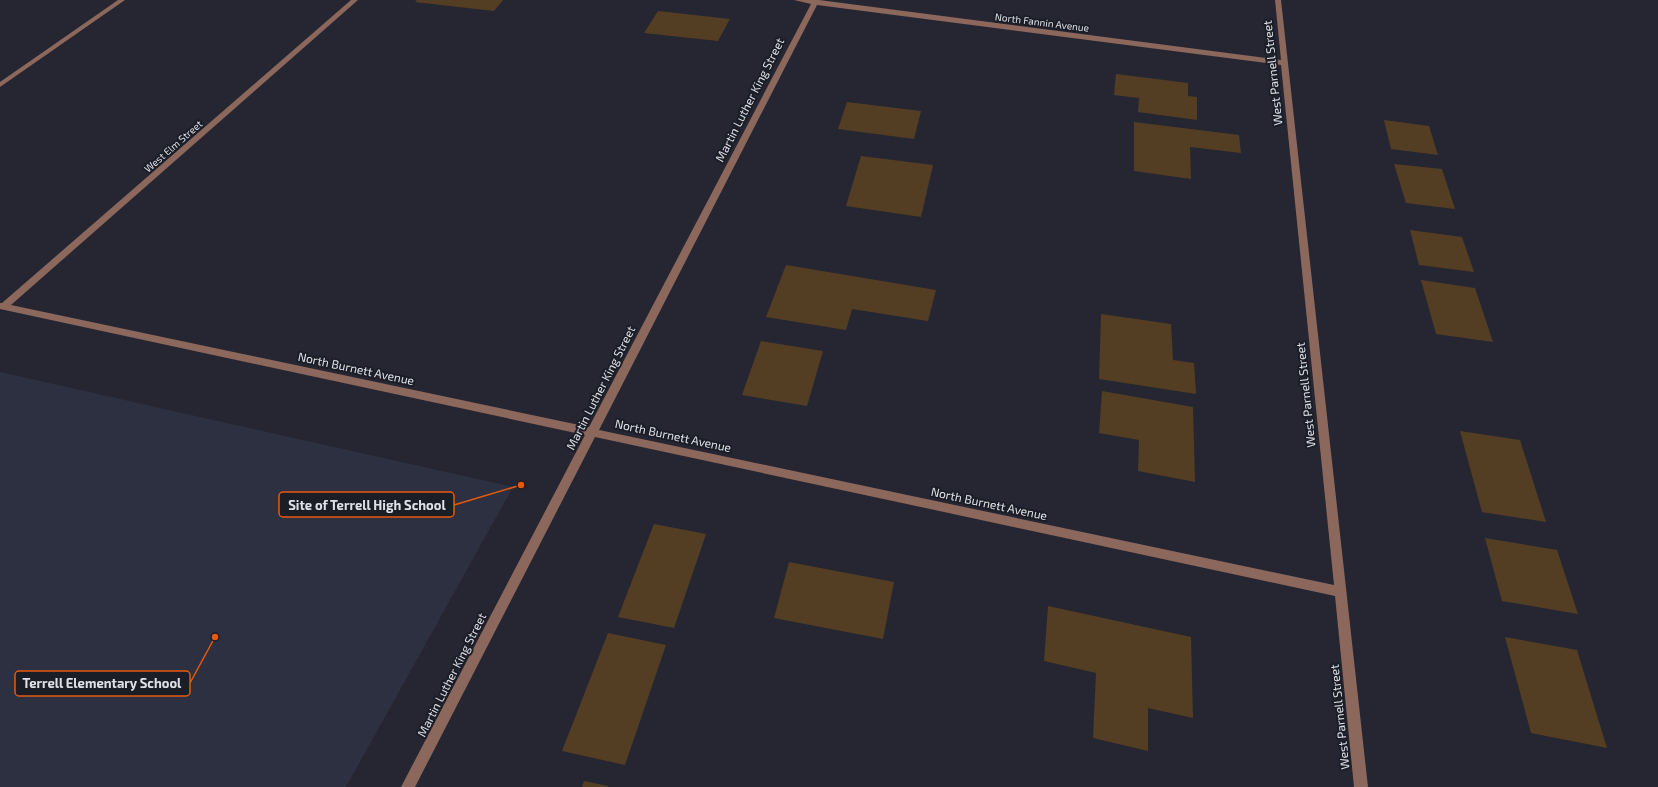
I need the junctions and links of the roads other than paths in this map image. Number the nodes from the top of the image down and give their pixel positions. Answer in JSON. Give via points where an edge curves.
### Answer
{"nodes":[{"id":1,"x":122,"y":0,"type":"edge"},
{"id":2,"x":355,"y":0,"type":"edge"},
{"id":3,"x":797,"y":0,"type":"edge"},
{"id":4,"x":1278,"y":0,"type":"edge"},
{"id":5,"x":816,"y":1,"type":"edge"},
{"id":6,"x":1285,"y":63,"type":"junction"},
{"id":7,"x":0,"y":84,"type":"edge"},
{"id":8,"x":2,"y":306,"type":"edge"},
{"id":9,"x":593,"y":433,"type":"junction"},
{"id":10,"x":1340,"y":592,"type":"junction"},
{"id":11,"x":408,"y":787,"type":"edge"},
{"id":12,"x":1361,"y":787,"type":"edge"}],
"edges":[{"from":1,"to":7,"type":"street"},
{"from":2,"to":8,"type":"street","name":"West Elm Street"},
{"from":3,"to":5,"type":"street","name":"North Fannin Avenue"},
{"from":4,"to":6,"type":"street","name":"West Parnell Street"},
{"from":5,"to":6,"type":"street","name":"North Fannin Avenue"},
{"from":5,"to":9,"type":"street","name":"Martin Luther King Street"},
{"from":6,"to":10,"type":"street","name":"West Parnell Street"},
{"from":8,"to":9,"type":"street","name":"North Burnett Avenue"},
{"from":9,"to":10,"type":"street","name":"North Burnett Avenue"},
{"from":9,"to":11,"type":"street","name":"Martin Luther King Street"},
{"from":10,"to":12,"type":"street","name":"West Parnell Street"}]}
